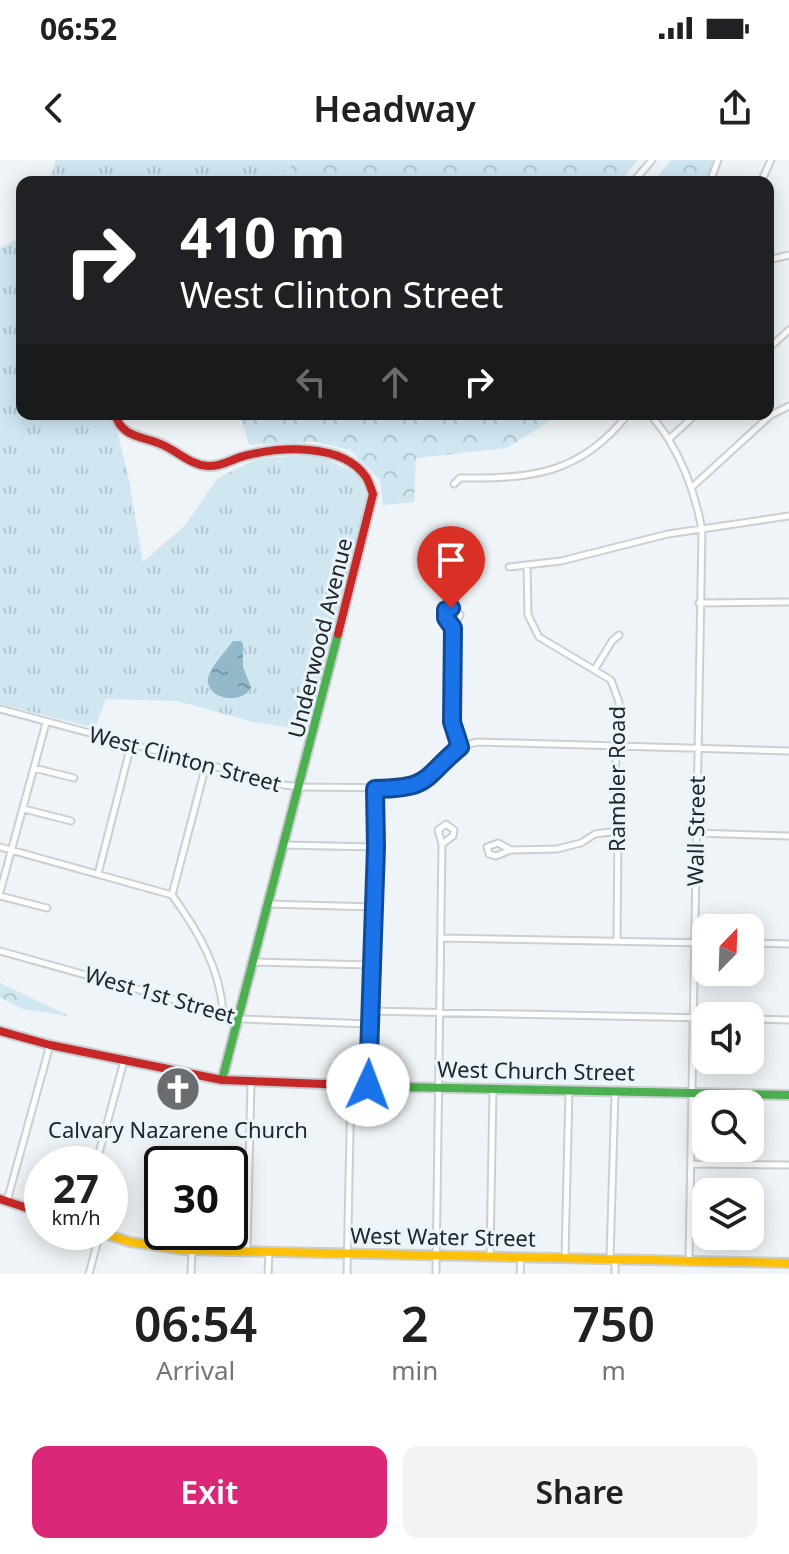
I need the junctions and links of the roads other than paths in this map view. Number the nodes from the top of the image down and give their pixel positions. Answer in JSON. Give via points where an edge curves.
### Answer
{"nodes":[{"id":1,"x":652,"y":160,"type":"edge"},
{"id":2,"x":638,"y":176,"type":"edge"},
{"id":3,"x":789,"y":330,"type":"edge"},
{"id":4,"x":774,"y":344,"type":"edge"},
{"id":5,"x":117,"y":420,"type":"edge"},
{"id":6,"x":623,"y":420,"type":"edge"},
{"id":7,"x":655,"y":420,"type":"edge"},
{"id":8,"x":690,"y":420,"type":"edge"},
{"id":9,"x":766,"y":420,"type":"edge"},
{"id":10,"x":669,"y":439,"type":"junction"},
{"id":11,"x":454,"y":484,"type":"dead end"},
{"id":12,"x":692,"y":487,"type":"junction"},
{"id":13,"x":789,"y":516,"type":"edge"},
{"id":14,"x":702,"y":530,"type":"junction"},
{"id":15,"x":527,"y":565,"type":"junction"},
{"id":16,"x":509,"y":567,"type":"dead end"},
{"id":17,"x":789,"y":602,"type":"edge"},
{"id":18,"x":699,"y":603,"type":"junction"},
{"id":19,"x":453,"y":628,"type":"dead end"},
{"id":20,"x":619,"y":635,"type":"dead end"},
{"id":21,"x":595,"y":669,"type":"junction"},
{"id":22,"x":0,"y":709,"type":"edge"},
{"id":23,"x":46,"y":723,"type":"junction"},
{"id":24,"x":131,"y":745,"type":"junction"},
{"id":25,"x":460,"y":747,"type":"junction"},
{"id":26,"x":615,"y":747,"type":"junction"},
{"id":27,"x":697,"y":748,"type":"junction"},
{"id":28,"x":789,"y":751,"type":"edge"},
{"id":29,"x":206,"y":765,"type":"junction"},
{"id":30,"x":34,"y":768,"type":"junction"},
{"id":31,"x":74,"y":778,"type":"dead end"},
{"id":32,"x":300,"y":787,"type":"junction"},
{"id":33,"x":375,"y":789,"type":"junction"},
{"id":34,"x":24,"y":809,"type":"junction"},
{"id":35,"x":71,"y":821,"type":"dead end"},
{"id":36,"x":618,"y":831,"type":"junction"},
{"id":37,"x":696,"y":833,"type":"junction"},
{"id":38,"x":789,"y":836,"type":"edge"},
{"id":39,"x":442,"y":844,"type":"dead end"},
{"id":40,"x":283,"y":845,"type":"junction"},
{"id":41,"x":0,"y":847,"type":"edge"},
{"id":42,"x":376,"y":847,"type":"junction"},
{"id":43,"x":511,"y":850,"type":"dead end"},
{"id":44,"x":12,"y":851,"type":"junction"},
{"id":45,"x":98,"y":874,"type":"junction"},
{"id":46,"x":0,"y":894,"type":"edge"},
{"id":47,"x":172,"y":895,"type":"junction"},
{"id":48,"x":268,"y":904,"type":"junction"},
{"id":49,"x":374,"y":907,"type":"junction"},
{"id":50,"x":47,"y":908,"type":"dead end"},
{"id":51,"x":695,"y":914,"type":"edge"},
{"id":52,"x":442,"y":938,"type":"junction"},
{"id":53,"x":617,"y":941,"type":"junction"},
{"id":54,"x":692,"y":943,"type":"edge"},
{"id":55,"x":764,"y":943,"type":"edge"},
{"id":56,"x":789,"y":944,"type":"edge"},
{"id":57,"x":0,"y":951,"type":"edge"},
{"id":58,"x":252,"y":962,"type":"junction"},
{"id":59,"x":371,"y":965,"type":"junction"},
{"id":60,"x":370,"y":1011,"type":"junction"},
{"id":61,"x":223,"y":1012,"type":"junction"},
{"id":62,"x":439,"y":1013,"type":"junction"},
{"id":63,"x":238,"y":1018,"type":"junction"},
{"id":64,"x":692,"y":1018,"type":"edge"},
{"id":65,"x":764,"y":1019,"type":"edge"},
{"id":66,"x":789,"y":1020,"type":"edge"},
{"id":67,"x":370,"y":1024,"type":"junction"},
{"id":68,"x":0,"y":1031,"type":"edge"},
{"id":69,"x":50,"y":1045,"type":"junction"},
{"id":70,"x":124,"y":1061,"type":"junction"},
{"id":71,"x":222,"y":1080,"type":"junction"},
{"id":72,"x":251,"y":1082,"type":"junction"},
{"id":73,"x":351,"y":1085,"type":"junction"},
{"id":74,"x":368,"y":1085,"type":"junction"},
{"id":75,"x":440,"y":1087,"type":"junction"},
{"id":76,"x":493,"y":1090,"type":"junction"},
{"id":77,"x":569,"y":1090,"type":"junction"},
{"id":78,"x":615,"y":1091,"type":"junction"},
{"id":79,"x":692,"y":1093,"type":"joint"},
{"id":80,"x":764,"y":1094,"type":"edge"},
{"id":81,"x":789,"y":1095,"type":"edge"},
{"id":82,"x":101,"y":1146,"type":"edge"},
{"id":83,"x":691,"y":1164,"type":"junction"},
{"id":84,"x":789,"y":1165,"type":"edge"},
{"id":85,"x":3,"y":1200,"type":"edge"},
{"id":86,"x":24,"y":1207,"type":"edge"},
{"id":87,"x":95,"y":1250,"type":"edge"},
{"id":88,"x":192,"y":1250,"type":"joint"},
{"id":89,"x":247,"y":1251,"type":"junction"},
{"id":90,"x":269,"y":1252,"type":"junction"},
{"id":91,"x":347,"y":1253,"type":"junction"},
{"id":92,"x":437,"y":1255,"type":"junction"},
{"id":93,"x":490,"y":1256,"type":"junction"},
{"id":94,"x":521,"y":1257,"type":"junction"},
{"id":95,"x":565,"y":1257,"type":"junction"},
{"id":96,"x":612,"y":1258,"type":"junction"},
{"id":97,"x":689,"y":1261,"type":"junction"},
{"id":98,"x":789,"y":1263,"type":"edge"},
{"id":99,"x":89,"y":1274,"type":"edge"},
{"id":100,"x":191,"y":1274,"type":"edge"},
{"id":101,"x":268,"y":1274,"type":"edge"},
{"id":102,"x":347,"y":1274,"type":"edge"},
{"id":103,"x":436,"y":1274,"type":"edge"},
{"id":104,"x":520,"y":1274,"type":"edge"},
{"id":105,"x":615,"y":1274,"type":"edge"}],
"edges":[{"from":1,"to":2,"type":"street"},
{"from":3,"to":4,"type":"street"},
{"from":5,"to":32,"type":"main road","name":"Underwood Avenue","via":[[133,436],[162,444],[201,465],[254,454],[318,451],[355,465],[371,485],[373,503]]},
{"from":6,"to":11,"type":"street","via":[[607,438],[568,464],[523,477],[460,478]]},
{"from":7,"to":10,"type":"street","name":"Wall Street"},
{"from":8,"to":10,"type":"street"},
{"from":9,"to":12,"type":"street"},
{"from":10,"to":12,"type":"street","name":"Wall Street"},
{"from":12,"to":14,"type":"street","name":"Wall Street"},
{"from":13,"to":14,"type":"street"},
{"from":14,"to":15,"type":"street"},
{"from":14,"to":18,"type":"street","name":"Wall Street"},
{"from":15,"to":16,"type":"street"},
{"from":15,"to":21,"type":"street","name":"Rambler Road","via":[[528,615],[539,637]]},
{"from":17,"to":18,"type":"street"},
{"from":18,"to":27,"type":"street","name":"Wall Street"},
{"from":19,"to":25,"type":"street","via":[[452,722]]},
{"from":20,"to":21,"type":"street"},
{"from":21,"to":26,"type":"street","name":"Rambler Road","via":[[611,680],[619,702]]},
{"from":22,"to":23,"type":"street","name":"West Clinton Street"},
{"from":23,"to":24,"type":"street","name":"West Clinton Street"},
{"from":23,"to":30,"type":"street"},
{"from":24,"to":29,"type":"street","name":"West Clinton Street"},
{"from":24,"to":45,"type":"street"},
{"from":25,"to":26,"type":"street","via":[[478,742]]},
{"from":25,"to":33,"type":"street","name":"West Clinton Street","via":[[420,785]]},
{"from":26,"to":27,"type":"street"},
{"from":26,"to":36,"type":"street","name":"Rambler Road"},
{"from":27,"to":28,"type":"street"},
{"from":27,"to":37,"type":"street","name":"Wall Street"},
{"from":29,"to":32,"type":"street","name":"West Clinton Street"},
{"from":29,"to":47,"type":"street"},
{"from":30,"to":31,"type":"street"},
{"from":30,"to":34,"type":"street"},
{"from":32,"to":33,"type":"street","name":"West Clinton Street"},
{"from":32,"to":40,"type":"main road","name":"Underwood Avenue"},
{"from":33,"to":42,"type":"street"},
{"from":34,"to":35,"type":"street"},
{"from":34,"to":44,"type":"street"},
{"from":36,"to":43,"type":"street","via":[[557,849]]},
{"from":36,"to":53,"type":"street","name":"Rambler Road"},
{"from":37,"to":38,"type":"street"},
{"from":37,"to":51,"type":"street","name":"Wall Street"},
{"from":39,"to":52,"type":"street"},
{"from":40,"to":42,"type":"street"},
{"from":40,"to":48,"type":"main road","name":"Underwood Avenue"},
{"from":41,"to":44,"type":"street"},
{"from":42,"to":49,"type":"street"},
{"from":44,"to":45,"type":"street"},
{"from":44,"to":46,"type":"street"},
{"from":45,"to":47,"type":"street"},
{"from":46,"to":50,"type":"street"},
{"from":47,"to":61,"type":"street","via":[[209,956],[222,990]]},
{"from":48,"to":49,"type":"street"},
{"from":48,"to":58,"type":"main road","name":"Underwood Avenue"},
{"from":49,"to":59,"type":"street"},
{"from":52,"to":53,"type":"street"},
{"from":52,"to":62,"type":"street"},
{"from":53,"to":54,"type":"street"},
{"from":55,"to":56,"type":"street"},
{"from":57,"to":61,"type":"street","name":"West 1st Street"},
{"from":58,"to":59,"type":"street"},
{"from":58,"to":63,"type":"main road","name":"Underwood Avenue"},
{"from":59,"to":60,"type":"street"},
{"from":60,"to":62,"type":"street"},
{"from":60,"to":67,"type":"street"},
{"from":61,"to":63,"type":"street","name":"West 1st Street"},
{"from":62,"to":64,"type":"street"},
{"from":62,"to":75,"type":"street"},
{"from":63,"to":67,"type":"street","name":"West 1st Street"},
{"from":63,"to":71,"type":"main road","name":"Underwood Avenue"},
{"from":65,"to":66,"type":"street"},
{"from":67,"to":74,"type":"street"},
{"from":68,"to":69,"type":"main road","name":"West Church Street"},
{"from":69,"to":70,"type":"main road","name":"West Church Street"},
{"from":69,"to":85,"type":"street"},
{"from":70,"to":71,"type":"main road","name":"West Church Street"},
{"from":70,"to":82,"type":"street"},
{"from":71,"to":72,"type":"main road","name":"West Church Street"},
{"from":72,"to":73,"type":"main road","name":"West Church Street"},
{"from":72,"to":89,"type":"street"},
{"from":73,"to":74,"type":"main road","name":"West Church Street"},
{"from":73,"to":91,"type":"street"},
{"from":74,"to":75,"type":"main road","name":"West Church Street"},
{"from":75,"to":76,"type":"main road","name":"West Church Street"},
{"from":75,"to":92,"type":"street"},
{"from":76,"to":77,"type":"main road","name":"West Church Street"},
{"from":76,"to":93,"type":"street"},
{"from":77,"to":78,"type":"main road","name":"West Church Street"},
{"from":77,"to":95,"type":"street"},
{"from":78,"to":79,"type":"main road","name":"West Church Street"},
{"from":78,"to":96,"type":"street"},
{"from":79,"to":83,"type":"street","name":"Wall Street"},
{"from":80,"to":81,"type":"main road","name":"West Church Street"},
{"from":83,"to":84,"type":"street"},
{"from":83,"to":97,"type":"street","name":"Wall Street"},
{"from":85,"to":86,"type":"main road"},
{"from":87,"to":99,"type":"street"},
{"from":88,"to":89,"type":"main road","name":"West Water Street"},
{"from":88,"to":100,"type":"street"},
{"from":89,"to":90,"type":"main road","name":"West Water Street"},
{"from":90,"to":91,"type":"main road","name":"West Water Street"},
{"from":90,"to":101,"type":"street"},
{"from":91,"to":92,"type":"main road","name":"West Water Street"},
{"from":91,"to":102,"type":"street"},
{"from":92,"to":93,"type":"main road","name":"West Water Street"},
{"from":92,"to":103,"type":"street"},
{"from":93,"to":94,"type":"main road","name":"West Water Street"},
{"from":94,"to":95,"type":"main road","name":"West Water Street"},
{"from":94,"to":104,"type":"street"},
{"from":95,"to":96,"type":"main road","name":"West Water Street"},
{"from":96,"to":97,"type":"main road","name":"West Water Street"},
{"from":96,"to":105,"type":"street"},
{"from":97,"to":98,"type":"main road","name":"West Water Street"}]}
